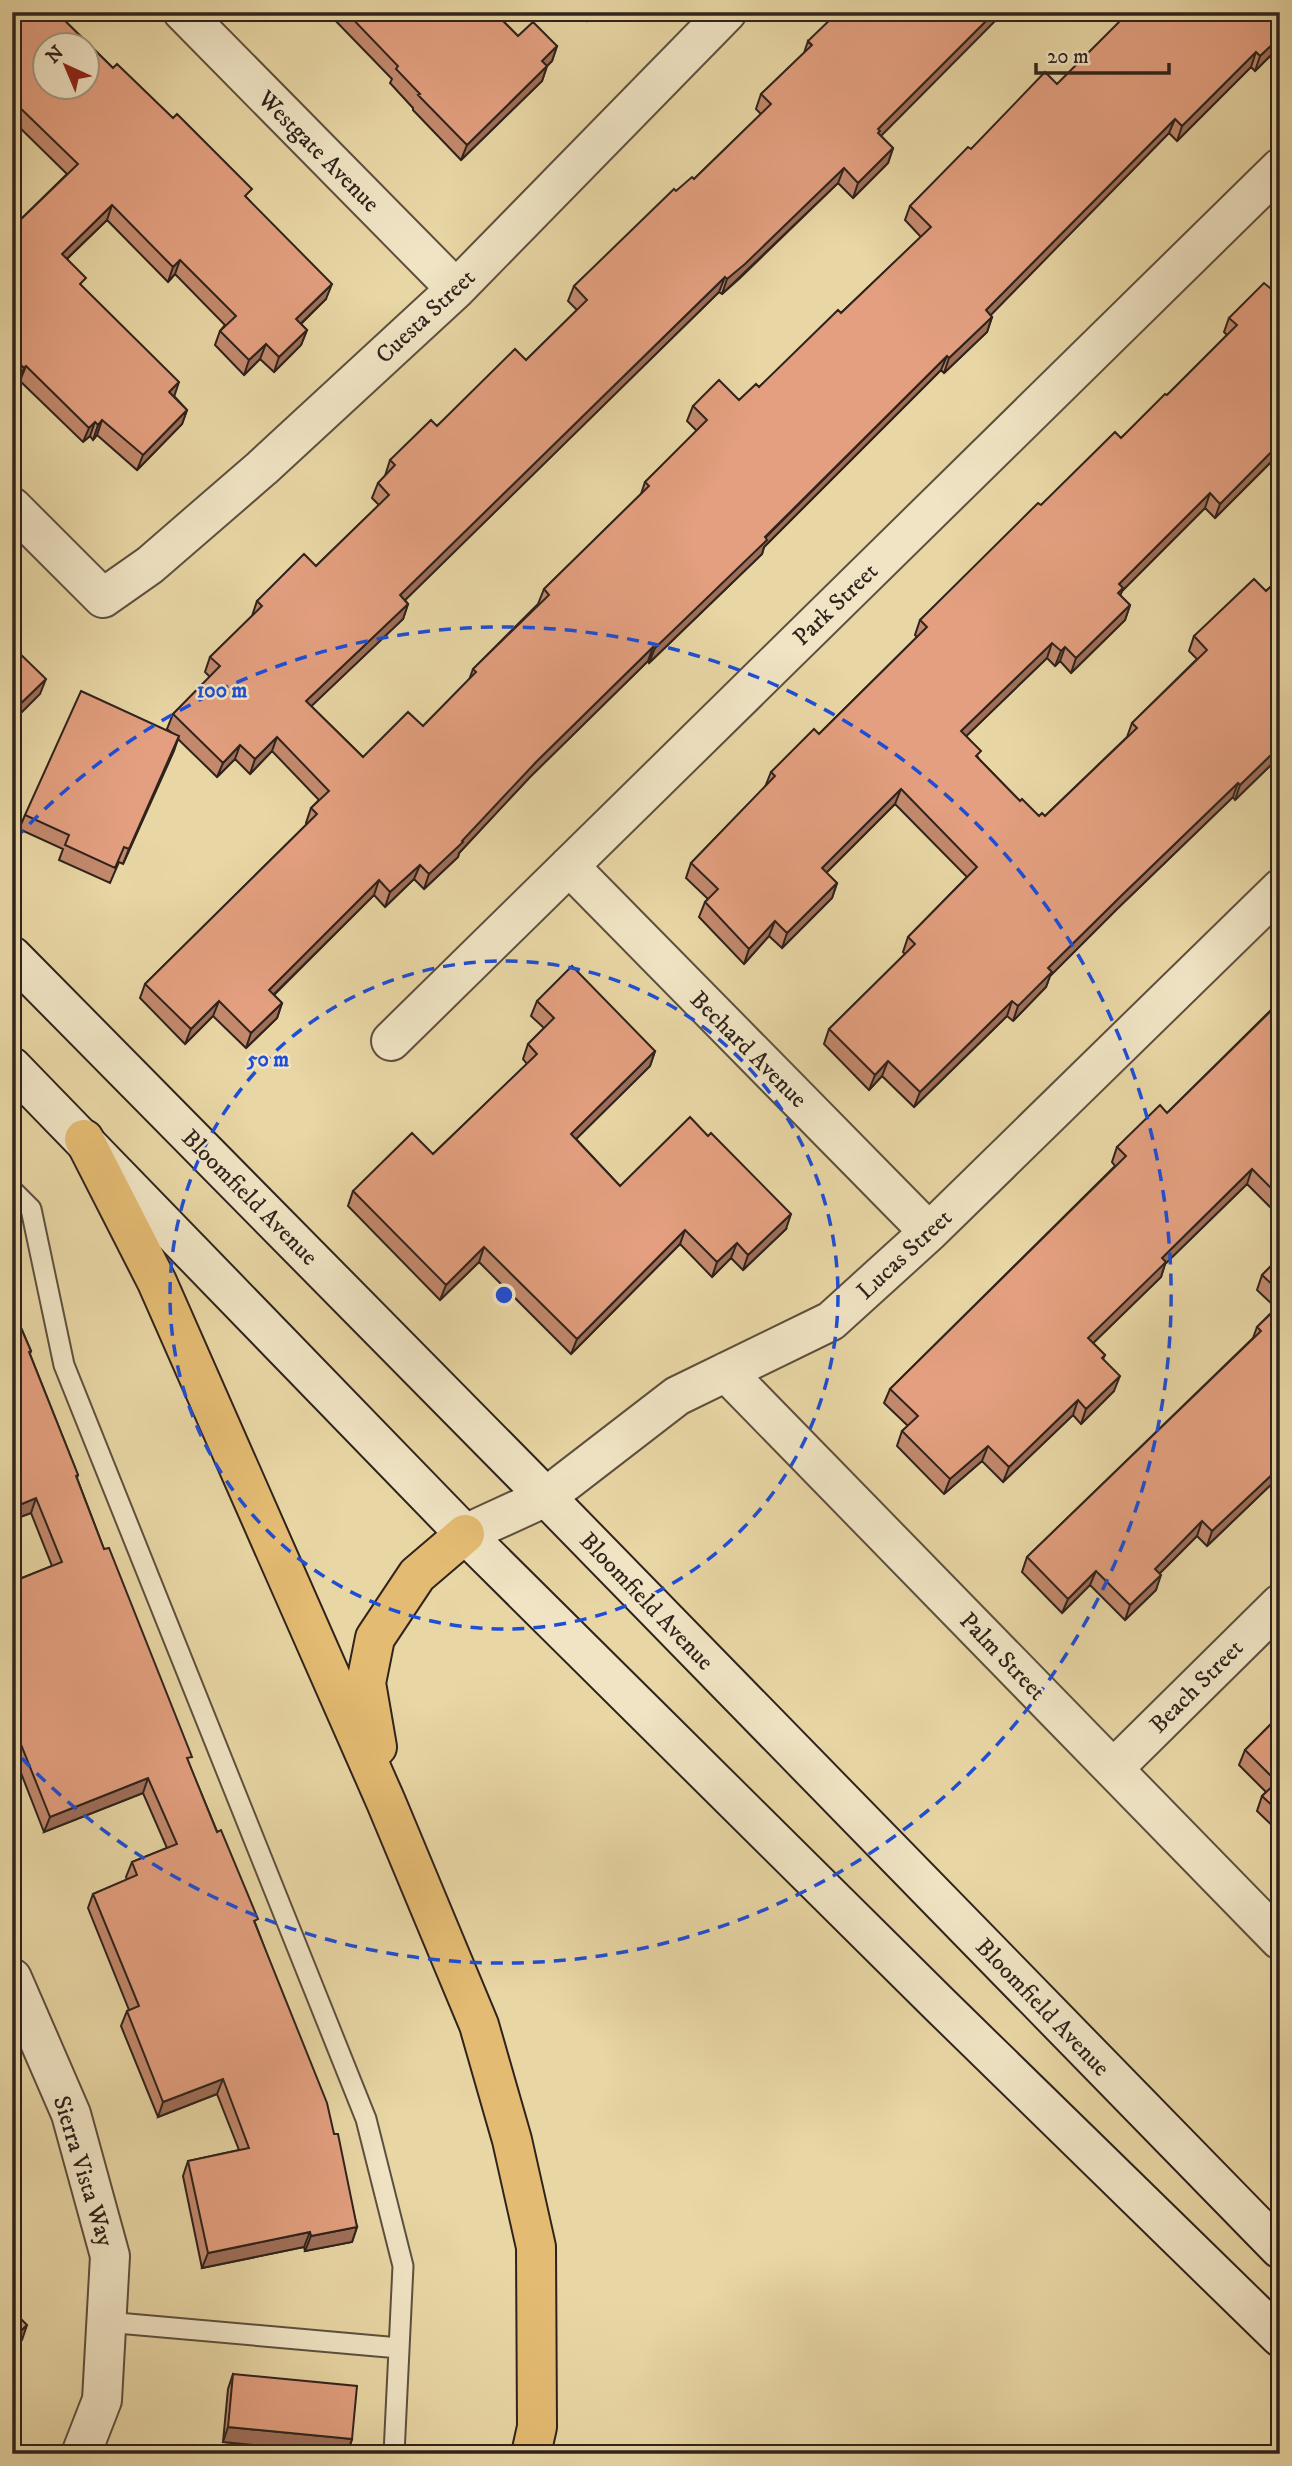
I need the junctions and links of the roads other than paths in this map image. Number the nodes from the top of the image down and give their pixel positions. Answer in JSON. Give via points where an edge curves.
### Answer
{"nodes":[{"id":1,"x":183,"y":12,"type":"edge"},
{"id":2,"x":727,"y":12,"type":"edge"},
{"id":3,"x":1280,"y":168,"type":"edge"},
{"id":4,"x":456,"y":289,"type":"junction"},
{"id":5,"x":12,"y":507,"type":"edge"},
{"id":6,"x":569,"y":866,"type":"junction"},
{"id":7,"x":1280,"y":889,"type":"edge"},
{"id":8,"x":12,"y":956,"type":"edge"},
{"id":9,"x":391,"y":1041,"type":"dead end"},
{"id":10,"x":12,"y":1067,"type":"edge"},
{"id":11,"x":84,"y":1139,"type":"junction"},
{"id":12,"x":12,"y":1190,"type":"edge"},
{"id":13,"x":929,"y":1232,"type":"junction"},
{"id":14,"x":726,"y":1372,"type":"junction"},
{"id":15,"x":545,"y":1497,"type":"junction"},
{"id":16,"x":466,"y":1534,"type":"junction"},
{"id":17,"x":1280,"y":1604,"type":"edge"},
{"id":18,"x":1113,"y":1769,"type":"junction"},
{"id":19,"x":386,"y":1802,"type":"junction"},
{"id":20,"x":1280,"y":1940,"type":"edge"},
{"id":21,"x":15,"y":1990,"type":"edge"},
{"id":22,"x":1280,"y":2249,"type":"edge"},
{"id":23,"x":106,"y":2322,"type":"junction"},
{"id":24,"x":1280,"y":2337,"type":"edge"},
{"id":25,"x":399,"y":2348,"type":"junction"},
{"id":26,"x":81,"y":2454,"type":"edge"},
{"id":27,"x":394,"y":2454,"type":"edge"},
{"id":28,"x":531,"y":2454,"type":"edge"}],
"edges":[{"from":1,"to":4,"type":"street","name":"Westgate Avenue"},
{"from":2,"to":4,"type":"street","name":"Cuesta Street"},
{"from":3,"to":6,"type":"street","name":"Park Street"},
{"from":4,"to":5,"type":"street","name":"Cuesta Street","via":[[251,477],[150,565],[103,598]]},
{"from":6,"to":9,"type":"street","name":"Park Street"},
{"from":6,"to":13,"type":"street","name":"Bechard Avenue"},
{"from":7,"to":13,"type":"street","name":"Lucas Street"},
{"from":8,"to":15,"type":"street","name":"Bloomfield Avenue"},
{"from":10,"to":11,"type":"street"},
{"from":11,"to":16,"type":"street"},
{"from":11,"to":19,"type":"highway","via":[[158,1282]]},
{"from":12,"to":25,"type":"lane","via":[[31,1209],[64,1365],[366,2119],[403,2266]]},
{"from":13,"to":14,"type":"street","name":"Lucas Street","via":[[831,1321]]},
{"from":14,"to":15,"type":"street","name":"Lucas Street","via":[[677,1396]]},
{"from":14,"to":18,"type":"street","name":"Palm Street"},
{"from":15,"to":16,"type":"street","name":"Lucas Street"},
{"from":15,"to":22,"type":"street","name":"Bloomfield Avenue"},
{"from":16,"to":19,"type":"highway","via":[[417,1575],[375,1638],[366,1683]]},
{"from":16,"to":24,"type":"street"},
{"from":17,"to":18,"type":"street","name":"Beach Street"},
{"from":18,"to":20,"type":"street","name":"Palm Street"},
{"from":19,"to":28,"type":"highway","via":[[479,2025],[536,2247],[537,2427]]},
{"from":21,"to":23,"type":"street","name":"Sierra Vista Way","via":[[71,2114],[110,2256]]},
{"from":23,"to":25,"type":"lane"},
{"from":23,"to":26,"type":"street","name":"Sierra Vista Way","via":[[102,2400]]},
{"from":25,"to":27,"type":"lane"}]}
